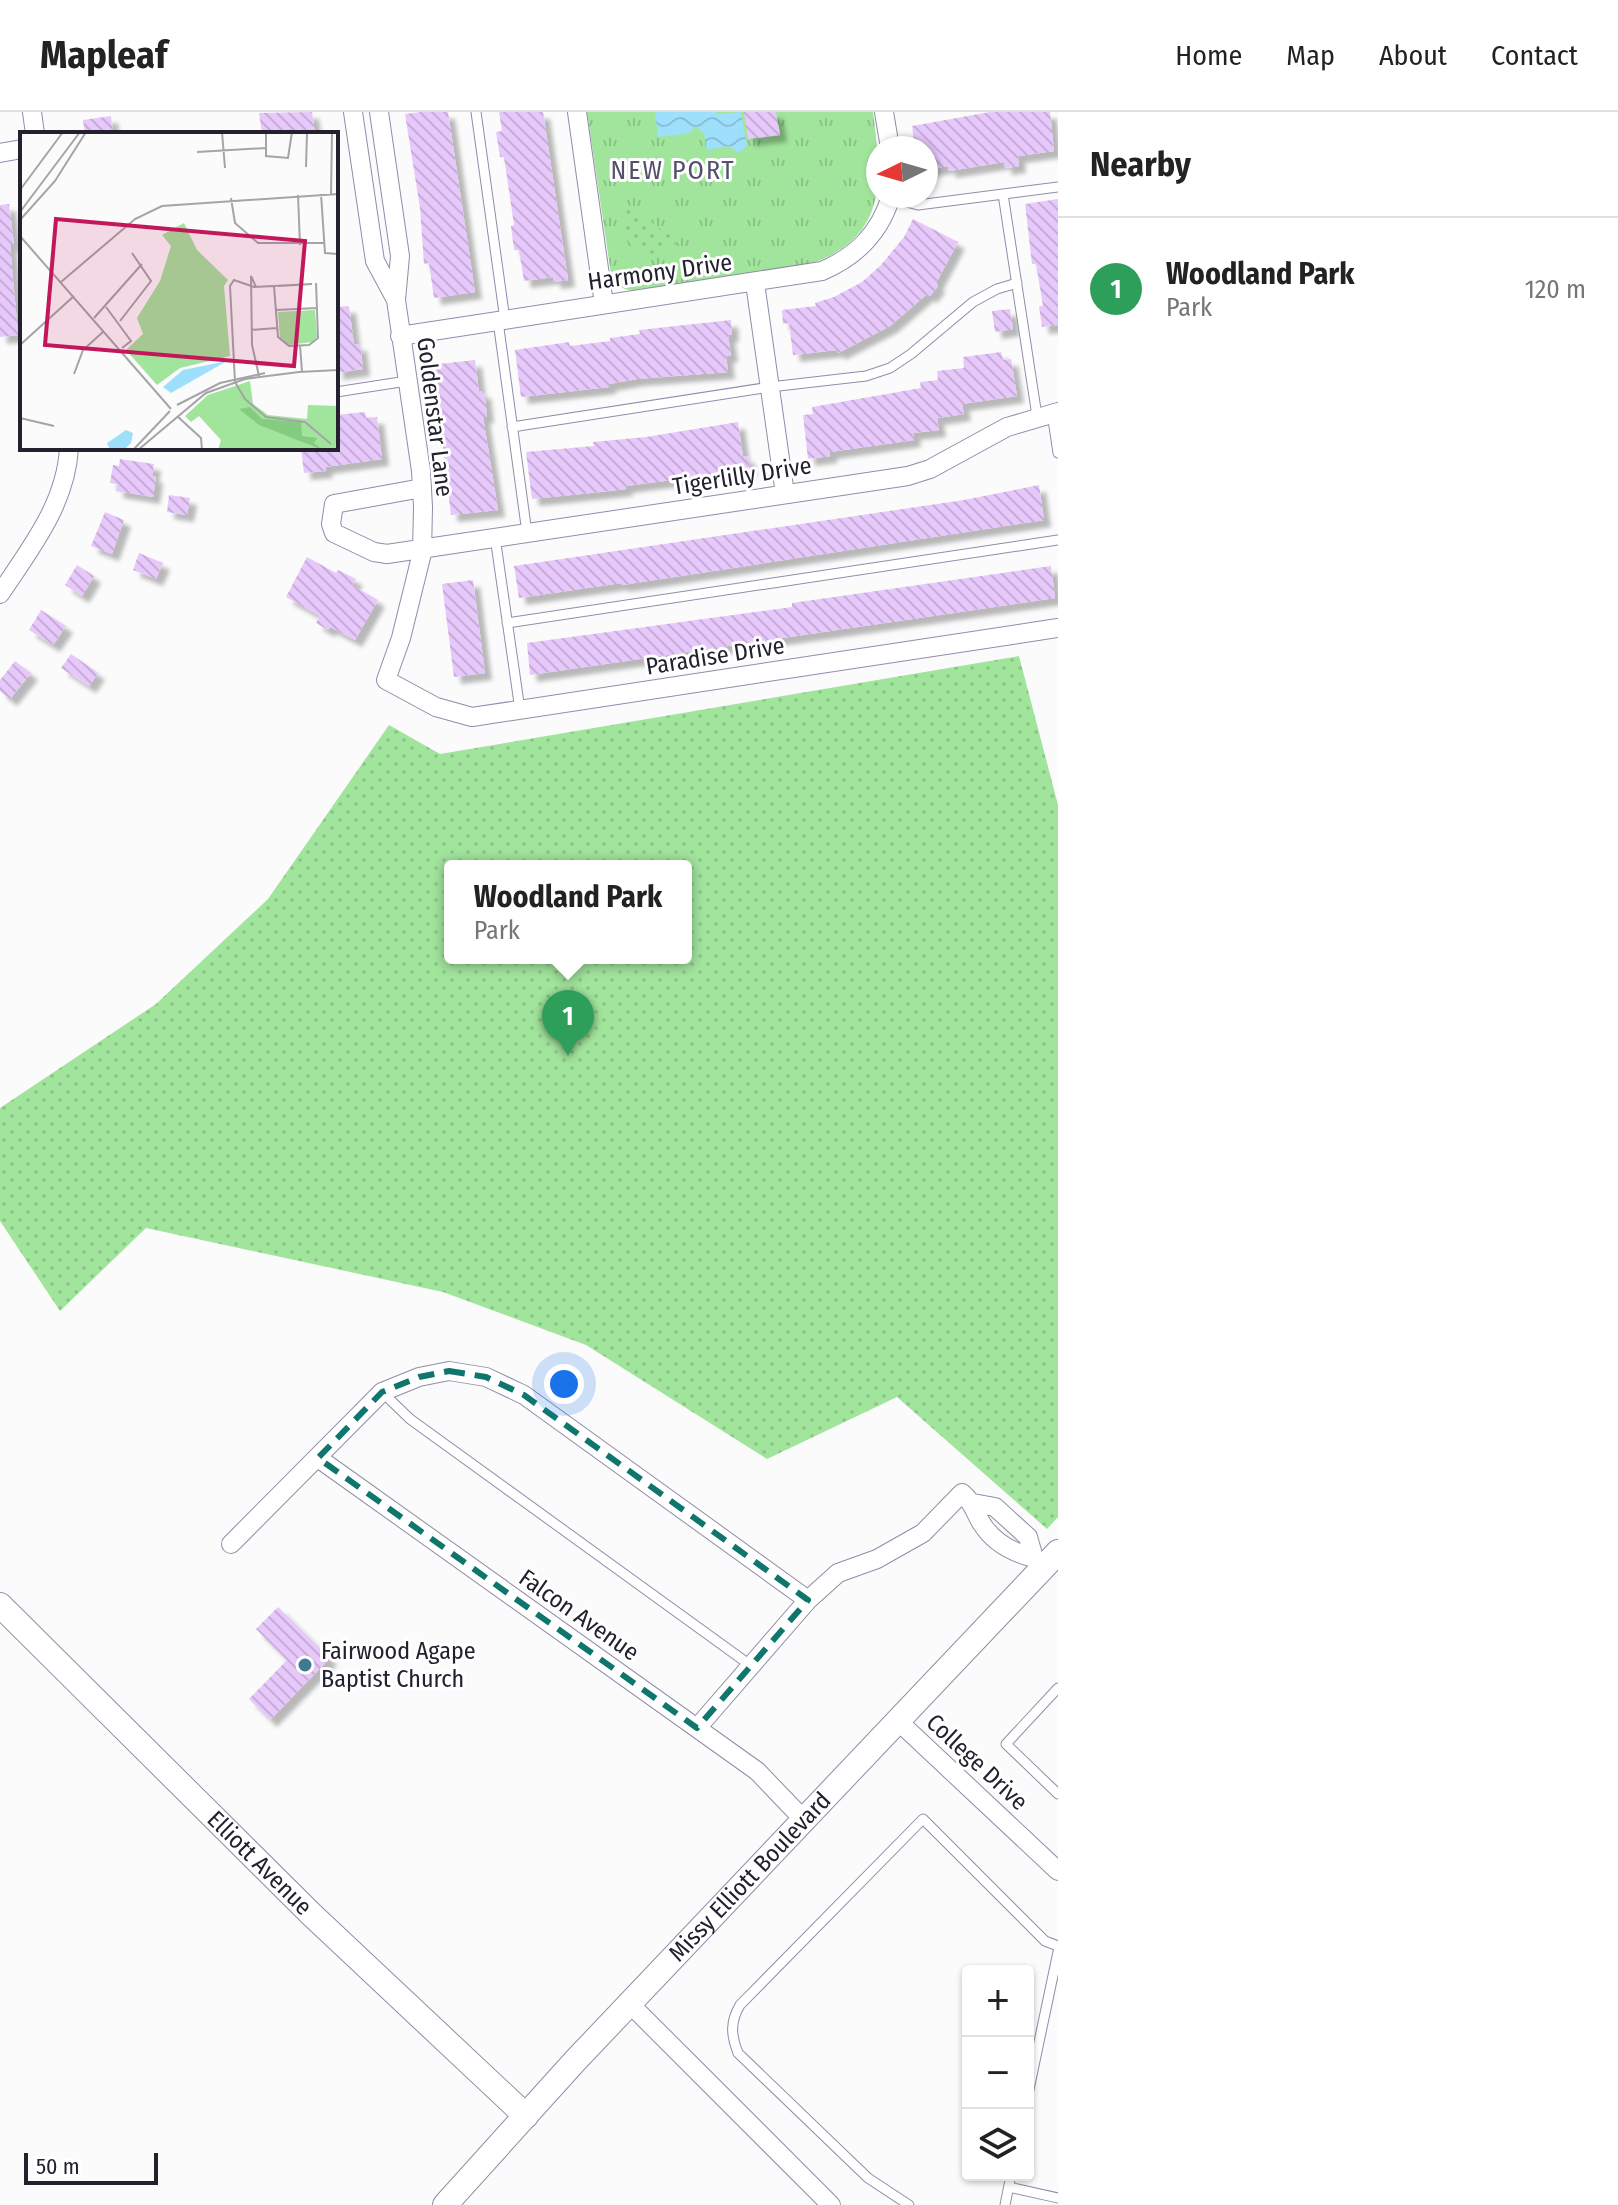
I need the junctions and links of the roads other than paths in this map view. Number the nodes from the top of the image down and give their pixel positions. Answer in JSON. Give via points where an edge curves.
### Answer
{"nodes":[{"id":1,"x":32,"y":112,"type":"edge"},
{"id":2,"x":353,"y":112,"type":"edge"},
{"id":3,"x":379,"y":112,"type":"edge"},
{"id":4,"x":476,"y":112,"type":"edge"},
{"id":5,"x":577,"y":112,"type":"edge"},
{"id":6,"x":884,"y":112,"type":"edge"},
{"id":7,"x":35,"y":132,"type":"edge"},
{"id":8,"x":888,"y":136,"type":"edge"},
{"id":9,"x":20,"y":149,"type":"edge"},
{"id":10,"x":0,"y":153,"type":"edge"},
{"id":11,"x":1058,"y":187,"type":"edge"},
{"id":12,"x":1003,"y":194,"type":"junction"},
{"id":13,"x":938,"y":202,"type":"edge"},
{"id":14,"x":886,"y":208,"type":"edge"},
{"id":15,"x":755,"y":283,"type":"junction"},
{"id":16,"x":1017,"y":283,"type":"junction"},
{"id":17,"x":396,"y":300,"type":"junction"},
{"id":18,"x":604,"y":304,"type":"junction"},
{"id":19,"x":501,"y":320,"type":"junction"},
{"id":20,"x":400,"y":336,"type":"junction"},
{"id":21,"x":407,"y":381,"type":"junction"},
{"id":22,"x":770,"y":387,"type":"junction"},
{"id":23,"x":338,"y":392,"type":"edge"},
{"id":24,"x":1049,"y":414,"type":"edge"},
{"id":25,"x":512,"y":427,"type":"junction"},
{"id":26,"x":69,"y":450,"type":"edge"},
{"id":27,"x":1058,"y":453,"type":"edge"},
{"id":28,"x":422,"y":488,"type":"junction"},
{"id":29,"x":785,"y":494,"type":"junction"},
{"id":30,"x":527,"y":533,"type":"junction"},
{"id":31,"x":495,"y":537,"type":"junction"},
{"id":32,"x":1058,"y":540,"type":"edge"},
{"id":33,"x":422,"y":548,"type":"junction"},
{"id":34,"x":0,"y":594,"type":"edge"},
{"id":35,"x":507,"y":623,"type":"junction"},
{"id":36,"x":1058,"y":628,"type":"edge"},
{"id":37,"x":386,"y":680,"type":"joint"},
{"id":38,"x":520,"y":710,"type":"junction"},
{"id":39,"x":382,"y":1392,"type":"junction"},
{"id":40,"x":318,"y":1458,"type":"junction"},
{"id":41,"x":231,"y":1544,"type":"dead end"},
{"id":42,"x":1045,"y":1559,"type":"edge"},
{"id":43,"x":808,"y":1600,"type":"junction"},
{"id":44,"x":0,"y":1605,"type":"edge"},
{"id":45,"x":750,"y":1665,"type":"junction"},
{"id":46,"x":1058,"y":1688,"type":"edge"},
{"id":47,"x":897,"y":1720,"type":"junction"},
{"id":48,"x":697,"y":1728,"type":"junction"},
{"id":49,"x":1058,"y":1794,"type":"edge"},
{"id":50,"x":804,"y":1820,"type":"junction"},
{"id":51,"x":1058,"y":1871,"type":"edge"},
{"id":52,"x":1058,"y":1949,"type":"edge"},
{"id":53,"x":630,"y":2004,"type":"junction"},
{"id":54,"x":1034,"y":2065,"type":"edge"},
{"id":55,"x":526,"y":2116,"type":"junction"},
{"id":56,"x":1010,"y":2181,"type":"edge"},
{"id":57,"x":1009,"y":2187,"type":"junction"},
{"id":58,"x":1058,"y":2198,"type":"edge"},
{"id":59,"x":445,"y":2205,"type":"edge"},
{"id":60,"x":831,"y":2205,"type":"edge"},
{"id":61,"x":909,"y":2205,"type":"edge"},
{"id":62,"x":1005,"y":2205,"type":"edge"}],
"edges":[{"from":1,"to":7,"type":"street"},
{"from":2,"to":17,"type":"street","name":"Goldenstar Lane","via":[[375,261]]},
{"from":3,"to":17,"type":"street","name":"Goldenstar Lane","via":[[400,256]]},
{"from":4,"to":19,"type":"lane"},
{"from":5,"to":18,"type":"street"},
{"from":6,"to":8,"type":"street"},
{"from":9,"to":10,"type":"street"},
{"from":11,"to":12,"type":"lane"},
{"from":12,"to":13,"type":"lane"},
{"from":12,"to":16,"type":"lane"},
{"from":14,"to":15,"type":"street","name":"Harmony Drive","via":[[876,231],[840,263]]},
{"from":15,"to":18,"type":"street","name":"Harmony Drive"},
{"from":15,"to":22,"type":"street"},
{"from":16,"to":22,"type":"lane","via":[[973,302],[890,368],[866,376]]},
{"from":16,"to":24,"type":"lane"},
{"from":17,"to":20,"type":"street","name":"Goldenstar Lane"},
{"from":18,"to":19,"type":"street","name":"Harmony Drive"},
{"from":19,"to":20,"type":"street","name":"Harmony Drive"},
{"from":19,"to":25,"type":"lane"},
{"from":20,"to":21,"type":"street","name":"Goldenstar Lane"},
{"from":21,"to":23,"type":"lane"},
{"from":21,"to":28,"type":"street","name":"Goldenstar Lane"},
{"from":22,"to":25,"type":"lane"},
{"from":22,"to":29,"type":"street"},
{"from":24,"to":27,"type":"lane"},
{"from":24,"to":29,"type":"street","name":"Tigerlilly Drive","via":[[987,436],[908,476]]},
{"from":25,"to":30,"type":"lane"},
{"from":26,"to":34,"type":"street","via":[[65,477],[46,525]]},
{"from":28,"to":33,"type":"street","name":"Goldenstar Lane"},
{"from":28,"to":33,"type":"street","name":"Tigerlilly Drive","via":[[340,501],[334,504],[331,524],[334,533],[374,552]]},
{"from":29,"to":30,"type":"street","name":"Tigerlilly Drive"},
{"from":30,"to":31,"type":"street","name":"Tigerlilly Drive"},
{"from":31,"to":33,"type":"street","name":"Tigerlilly Drive"},
{"from":31,"to":35,"type":"lane"},
{"from":32,"to":35,"type":"lane"},
{"from":33,"to":37,"type":"street","name":"Goldenstar Lane"},
{"from":35,"to":38,"type":"lane"},
{"from":36,"to":38,"type":"street","name":"Paradise Drive"},
{"from":37,"to":38,"type":"street","name":"Paradise Drive","via":[[436,707],[472,717]]},
{"from":39,"to":40,"type":"street"},
{"from":39,"to":43,"type":"street","via":[[449,1371],[486,1377],[524,1395]]},
{"from":39,"to":45,"type":"lane","via":[[410,1419]]},
{"from":40,"to":41,"type":"street"},
{"from":40,"to":48,"type":"street","name":"Falcon Avenue"},
{"from":42,"to":43,"type":"street","via":[[1010,1552],[982,1525],[968,1498],[923,1533],[838,1573]]},
{"from":42,"to":47,"type":"street","name":"Missy Elliott Boulevard"},
{"from":43,"to":45,"type":"street"},
{"from":44,"to":55,"type":"street","name":"Elliott Avenue","via":[[311,1914]]},
{"from":45,"to":48,"type":"street"},
{"from":46,"to":49,"type":"lane","via":[[1006,1744]]},
{"from":47,"to":50,"type":"street","name":"Missy Elliott Boulevard"},
{"from":47,"to":51,"type":"street","name":"College Drive"},
{"from":48,"to":50,"type":"street","name":"Falcon Avenue","via":[[757,1771]]},
{"from":50,"to":53,"type":"street","name":"Missy Elliott Boulevard"},
{"from":52,"to":54,"type":"lane"},
{"from":52,"to":61,"type":"lane","via":[[923,1819],[733,2017],[738,2053],[868,2178]]},
{"from":53,"to":55,"type":"street","name":"Missy Elliott Boulevard"},
{"from":53,"to":60,"type":"street"},
{"from":55,"to":59,"type":"street","name":"Missy Elliott Boulevard"},
{"from":56,"to":57,"type":"lane"},
{"from":57,"to":58,"type":"lane"},
{"from":57,"to":62,"type":"lane"}]}
